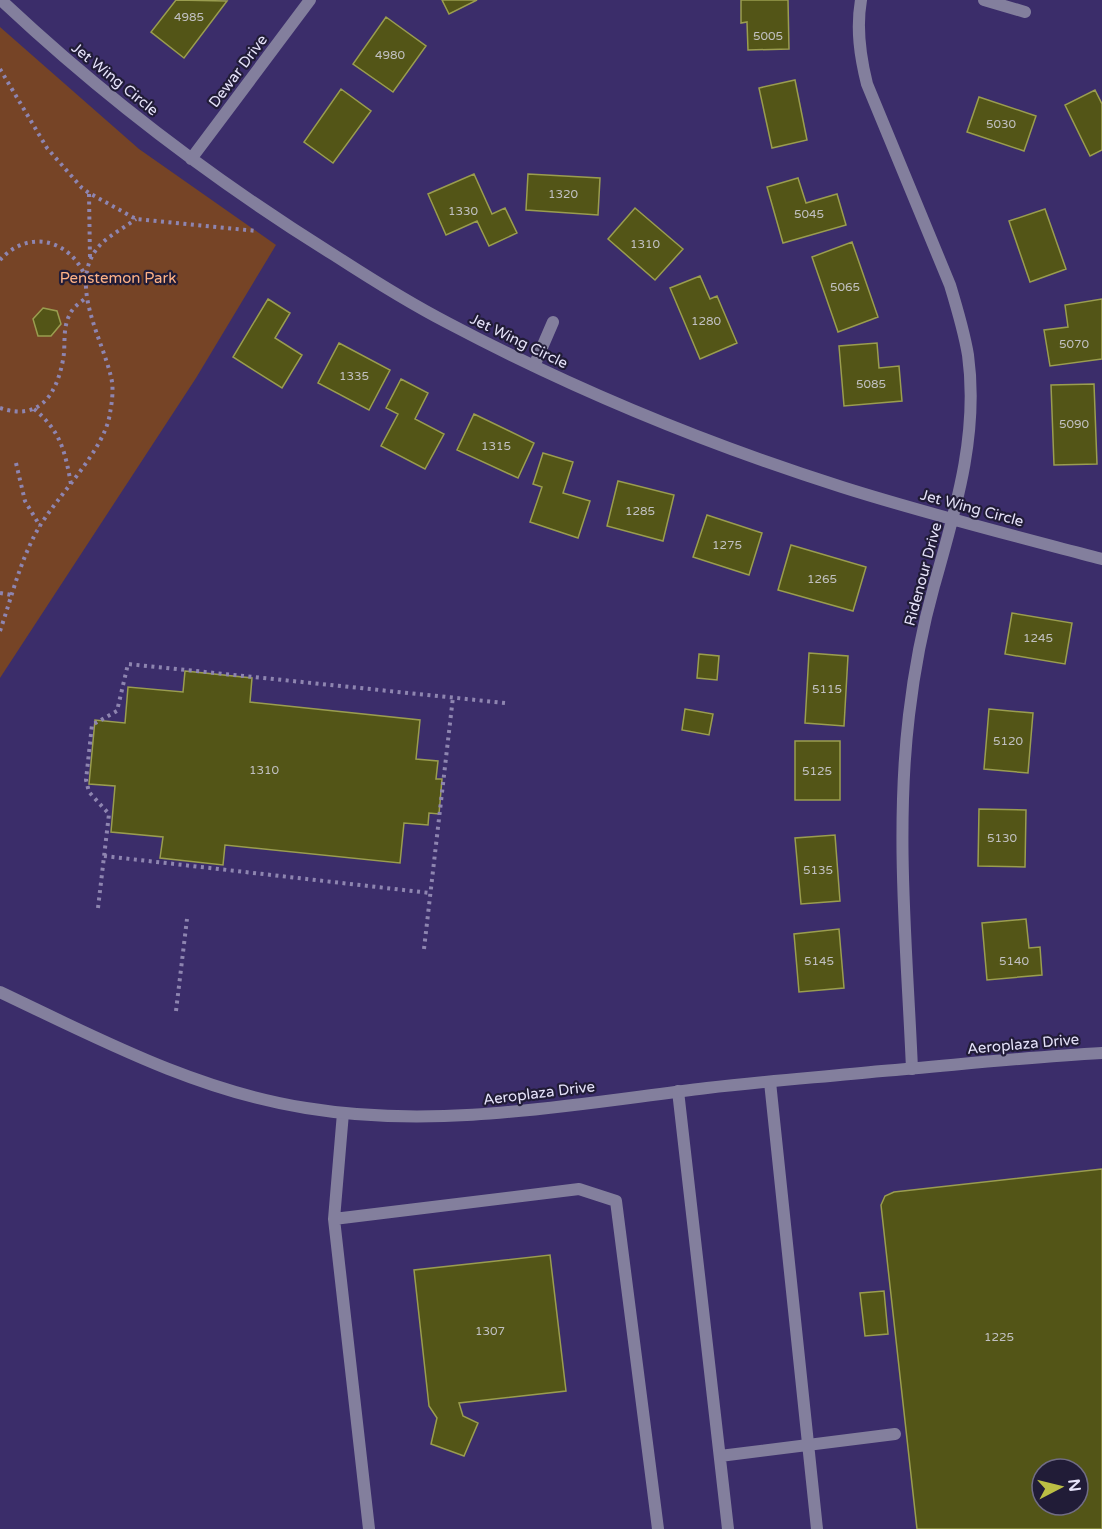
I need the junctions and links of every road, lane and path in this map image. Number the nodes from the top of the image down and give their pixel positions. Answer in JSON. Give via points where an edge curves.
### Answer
{"nodes":[{"id":1,"x":0,"y":0,"type":"edge"},
{"id":2,"x":310,"y":0,"type":"edge"},
{"id":3,"x":861,"y":0,"type":"edge"},
{"id":4,"x":984,"y":0,"type":"edge"},
{"id":5,"x":1025,"y":12,"type":"dead end"},
{"id":6,"x":0,"y":69,"type":"edge"},
{"id":7,"x":191,"y":159,"type":"junction"},
{"id":8,"x":89,"y":193,"type":"junction"},
{"id":9,"x":136,"y":219,"type":"junction"},
{"id":10,"x":254,"y":231,"type":"dead end"},
{"id":11,"x":0,"y":260,"type":"edge"},
{"id":12,"x":90,"y":260,"type":"junction"},
{"id":13,"x":86,"y":278,"type":"junction"},
{"id":14,"x":87,"y":297,"type":"junction"},
{"id":15,"x":553,"y":322,"type":"dead end"},
{"id":16,"x":534,"y":366,"type":"junction"},
{"id":17,"x":0,"y":408,"type":"edge"},
{"id":18,"x":34,"y":409,"type":"junction"},
{"id":19,"x":16,"y":463,"type":"dead end"},
{"id":20,"x":71,"y":484,"type":"junction"},
{"id":21,"x":954,"y":519,"type":"junction"},
{"id":22,"x":40,"y":526,"type":"junction"},
{"id":23,"x":1102,"y":559,"type":"edge"},
{"id":24,"x":0,"y":593,"type":"edge"},
{"id":25,"x":12,"y":595,"type":"junction"},
{"id":26,"x":0,"y":631,"type":"edge"},
{"id":27,"x":453,"y":697,"type":"junction"},
{"id":28,"x":505,"y":703,"type":"dead end"},
{"id":29,"x":104,"y":856,"type":"junction"},
{"id":30,"x":430,"y":893,"type":"junction"},
{"id":31,"x":98,"y":908,"type":"dead end"},
{"id":32,"x":188,"y":919,"type":"dead end"},
{"id":33,"x":424,"y":949,"type":"dead end"},
{"id":34,"x":0,"y":992,"type":"edge"},
{"id":35,"x":176,"y":1011,"type":"dead end"},
{"id":36,"x":1102,"y":1053,"type":"edge"},
{"id":37,"x":912,"y":1069,"type":"junction"},
{"id":38,"x":770,"y":1082,"type":"junction"},
{"id":39,"x":678,"y":1091,"type":"junction"},
{"id":40,"x":343,"y":1113,"type":"junction"},
{"id":41,"x":334,"y":1219,"type":"junction"},
{"id":42,"x":895,"y":1434,"type":"dead end"},
{"id":43,"x":808,"y":1445,"type":"junction"},
{"id":44,"x":720,"y":1456,"type":"junction"},
{"id":45,"x":369,"y":1529,"type":"edge"},
{"id":46,"x":658,"y":1529,"type":"edge"},
{"id":47,"x":728,"y":1529,"type":"edge"},
{"id":48,"x":817,"y":1529,"type":"edge"}],
"edges":[{"from":1,"to":7,"type":"street","name":"Jet Wing Circle"},
{"from":2,"to":7,"type":"street","name":"Dewar Drive"},
{"from":3,"to":21,"type":"street","name":"Ridenour Drive","via":[[859,51],[867,84],[950,285],[968,354],[970,421]]},
{"from":4,"to":5,"type":"street"},
{"from":6,"to":8,"type":"path","via":[[47,148]]},
{"from":7,"to":16,"type":"street","name":"Jet Wing Circle","via":[[367,276],[445,322]]},
{"from":8,"to":9,"type":"path"},
{"from":8,"to":12,"type":"path"},
{"from":9,"to":10,"type":"path"},
{"from":9,"to":12,"type":"path","via":[[102,244]]},
{"from":11,"to":13,"type":"path","via":[[17,247],[45,241],[69,253]]},
{"from":12,"to":13,"type":"path"},
{"from":13,"to":14,"type":"path"},
{"from":14,"to":18,"type":"path","via":[[70,312],[64,359],[55,387]]},
{"from":14,"to":20,"type":"path","via":[[112,379],[112,402],[109,422]]},
{"from":15,"to":16,"type":"street"},
{"from":16,"to":21,"type":"street","name":"Jet Wing Circle","via":[[734,449],[841,487]]},
{"from":17,"to":18,"type":"path","via":[[16,413]]},
{"from":18,"to":20,"type":"path","via":[[46,419],[63,445]]},
{"from":19,"to":22,"type":"path","via":[[25,501]]},
{"from":20,"to":22,"type":"path"},
{"from":21,"to":23,"type":"street","name":"Jet Wing Circle"},
{"from":21,"to":37,"type":"street","name":"Ridenour Drive","via":[[917,657],[909,718],[902,852]]},
{"from":22,"to":25,"type":"path","via":[[25,554]]},
{"from":24,"to":25,"type":"path"},
{"from":25,"to":26,"type":"path"},
{"from":27,"to":28,"type":"path"},
{"from":27,"to":29,"type":"path","via":[[128,664],[117,711],[92,725],[86,780],[89,792],[109,814]]},
{"from":27,"to":30,"type":"path"},
{"from":29,"to":30,"type":"path"},
{"from":29,"to":31,"type":"path"},
{"from":30,"to":33,"type":"path"},
{"from":32,"to":35,"type":"path"},
{"from":34,"to":40,"type":"street","name":"Aeroplaza Drive","via":[[133,1056],[196,1080],[260,1099]]},
{"from":36,"to":37,"type":"street","name":"Aeroplaza Drive"},
{"from":37,"to":38,"type":"street","name":"Aeroplaza Drive"},
{"from":38,"to":39,"type":"street","name":"Aeroplaza Drive"},
{"from":38,"to":43,"type":"street"},
{"from":39,"to":40,"type":"street","name":"Aeroplaza Drive","via":[[469,1116],[398,1118]]},
{"from":39,"to":44,"type":"street"},
{"from":40,"to":41,"type":"street"},
{"from":41,"to":45,"type":"street"},
{"from":41,"to":46,"type":"street","via":[[579,1189],[616,1201]]},
{"from":42,"to":43,"type":"street"},
{"from":43,"to":44,"type":"street"},
{"from":43,"to":48,"type":"street"},
{"from":44,"to":47,"type":"street"}]}
